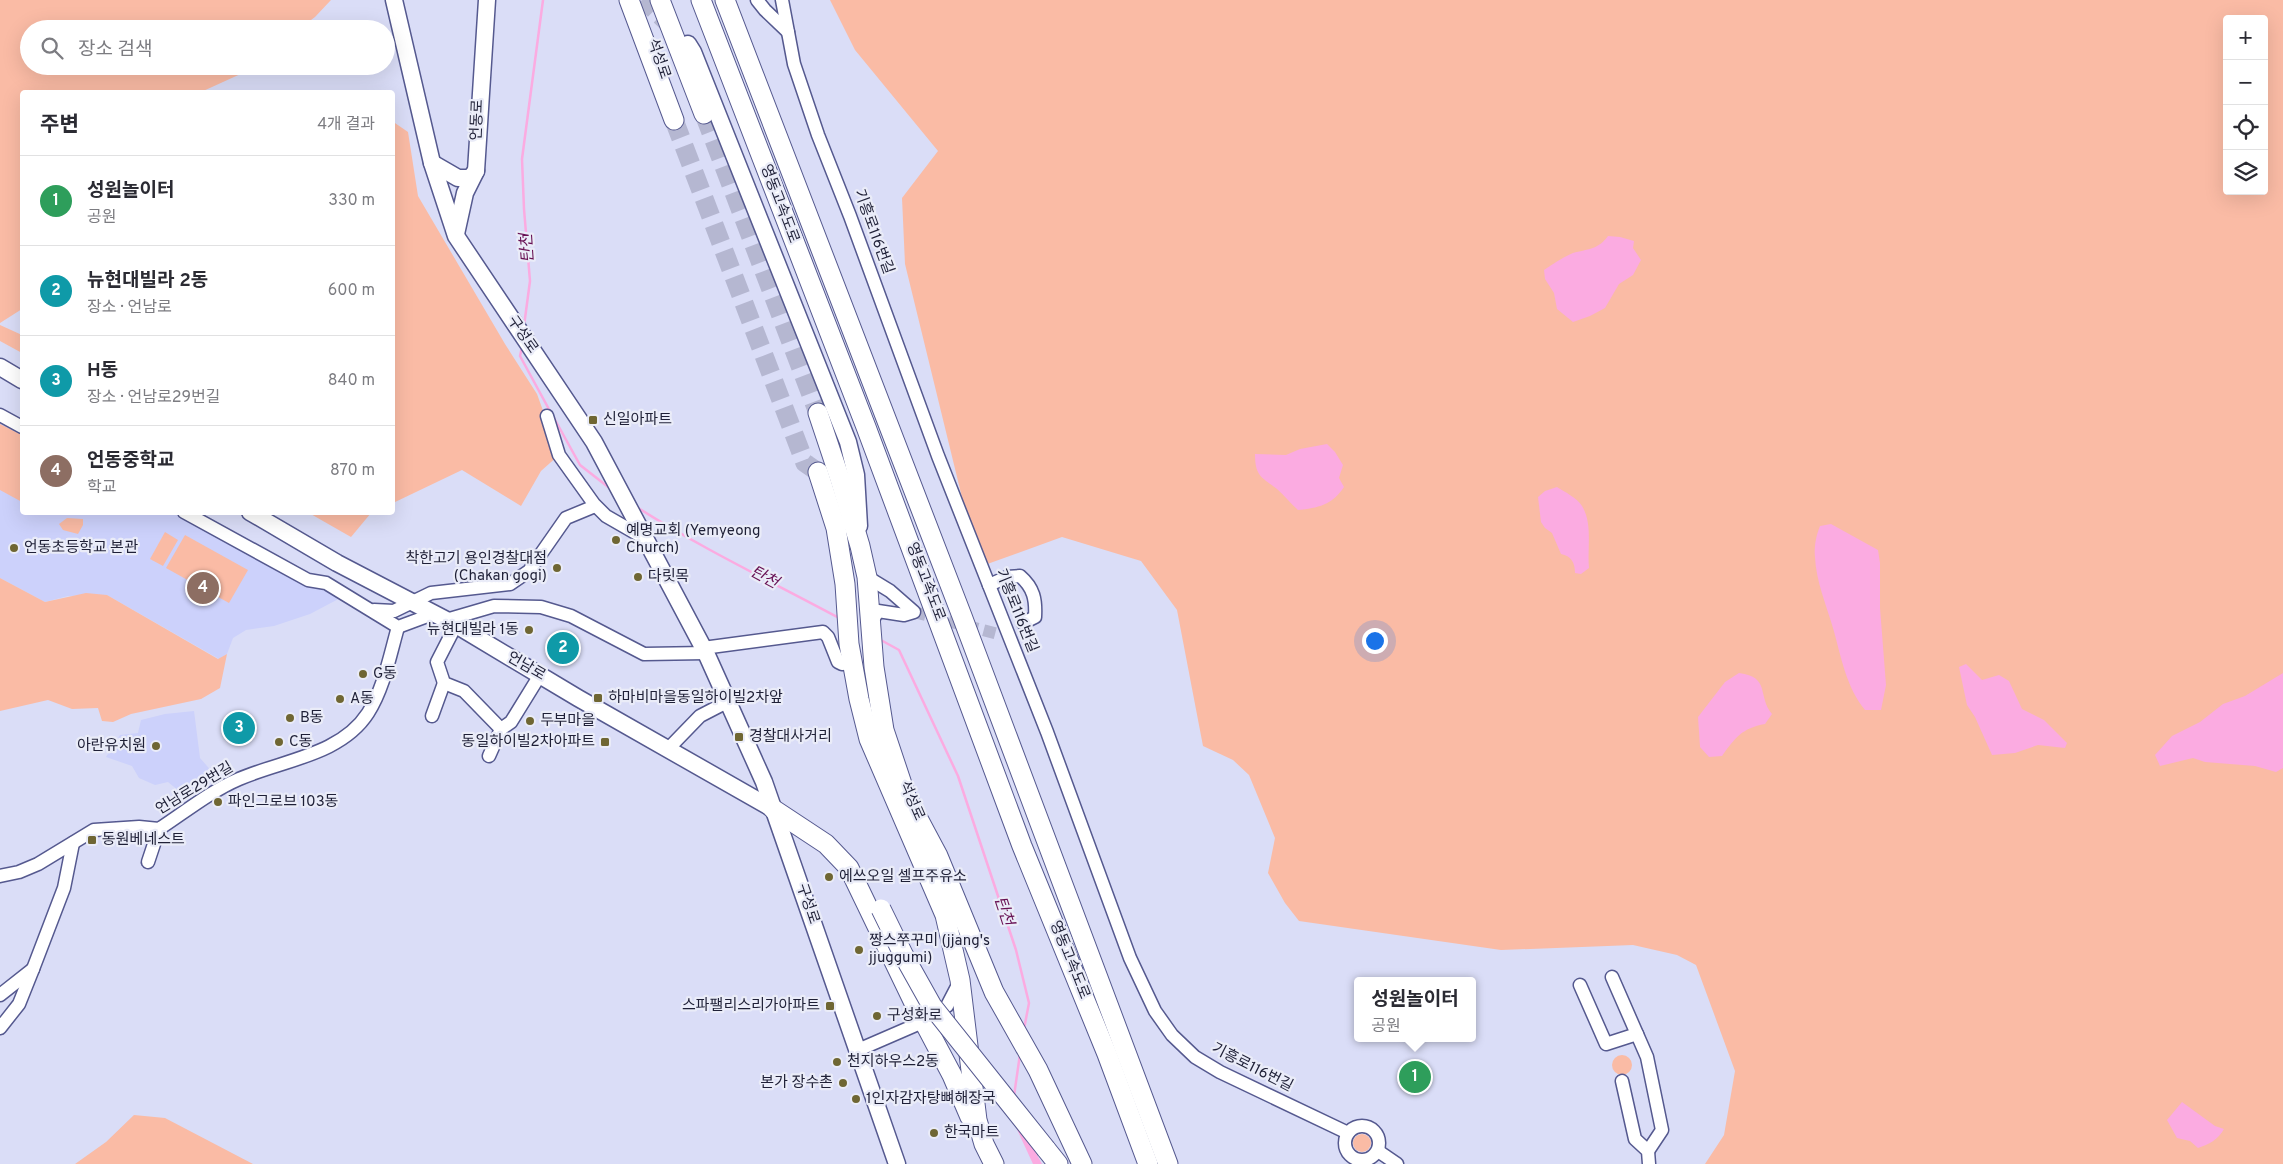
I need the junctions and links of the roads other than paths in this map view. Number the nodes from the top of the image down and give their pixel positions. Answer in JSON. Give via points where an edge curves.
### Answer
{"nodes":[{"id":1,"x":394,"y":0,"type":"edge"},
{"id":2,"x":487,"y":0,"type":"edge"},
{"id":3,"x":629,"y":0,"type":"edge"},
{"id":4,"x":637,"y":0,"type":"edge"},
{"id":5,"x":660,"y":0,"type":"edge"},
{"id":6,"x":701,"y":0,"type":"edge"},
{"id":7,"x":725,"y":0,"type":"edge"},
{"id":8,"x":758,"y":0,"type":"edge"},
{"id":9,"x":778,"y":0,"type":"edge"},
{"id":10,"x":782,"y":0,"type":"edge"},
{"id":11,"x":788,"y":32,"type":"junction"},
{"id":12,"x":688,"y":44,"type":"dead end"},
{"id":13,"x":704,"y":114,"type":"tunnel mouth"},
{"id":14,"x":432,"y":163,"type":"junction"},
{"id":15,"x":476,"y":171,"type":"junction"},
{"id":16,"x":456,"y":236,"type":"junction"},
{"id":17,"x":0,"y":367,"type":"edge"},
{"id":18,"x":20,"y":379,"type":"edge"},
{"id":19,"x":818,"y":413,"type":"tunnel mouth"},
{"id":20,"x":0,"y":415,"type":"edge"},
{"id":21,"x":547,"y":416,"type":"dead end"},
{"id":22,"x":20,"y":426,"type":"edge"},
{"id":23,"x":818,"y":472,"type":"tunnel mouth"},
{"id":24,"x":595,"y":506,"type":"junction"},
{"id":25,"x":189,"y":515,"type":"edge"},
{"id":26,"x":255,"y":515,"type":"edge"},
{"id":27,"x":646,"y":539,"type":"junction"},
{"id":28,"x":860,"y":546,"type":"junction"},
{"id":29,"x":868,"y":584,"type":"junction"},
{"id":30,"x":988,"y":585,"type":"junction"},
{"id":31,"x":414,"y":603,"type":"junction"},
{"id":32,"x":368,"y":609,"type":"junction"},
{"id":33,"x":874,"y":618,"type":"dead end"},
{"id":34,"x":445,"y":620,"type":"junction"},
{"id":35,"x":1023,"y":622,"type":"tunnel mouth"},
{"id":36,"x":398,"y":627,"type":"junction"},
{"id":37,"x":705,"y":651,"type":"junction"},
{"id":38,"x":850,"y":654,"type":"junction"},
{"id":39,"x":540,"y":675,"type":"junction"},
{"id":40,"x":444,"y":683,"type":"junction"},
{"id":41,"x":727,"y":702,"type":"junction"},
{"id":42,"x":432,"y":716,"type":"dead end"},
{"id":43,"x":501,"y":729,"type":"junction"},
{"id":44,"x":669,"y":748,"type":"junction"},
{"id":45,"x":489,"y":756,"type":"dead end"},
{"id":46,"x":773,"y":809,"type":"junction"},
{"id":47,"x":159,"y":829,"type":"junction"},
{"id":48,"x":74,"y":843,"type":"junction"},
{"id":49,"x":148,"y":862,"type":"dead end"},
{"id":50,"x":0,"y":876,"type":"edge"},
{"id":51,"x":33,"y":969,"type":"junction"},
{"id":52,"x":1612,"y":977,"type":"dead end"},
{"id":53,"x":960,"y":980,"type":"junction"},
{"id":54,"x":1580,"y":985,"type":"dead end"},
{"id":55,"x":994,"y":992,"type":"junction"},
{"id":56,"x":0,"y":995,"type":"edge"},
{"id":57,"x":923,"y":1020,"type":"junction"},
{"id":58,"x":0,"y":1028,"type":"edge"},
{"id":59,"x":1637,"y":1034,"type":"junction"},
{"id":60,"x":966,"y":1038,"type":"junction"},
{"id":61,"x":858,"y":1050,"type":"junction"},
{"id":62,"x":1622,"y":1081,"type":"dead end"},
{"id":63,"x":1348,"y":1133,"type":"junction"},
{"id":64,"x":984,"y":1144,"type":"junction"},
{"id":65,"x":1378,"y":1151,"type":"junction"},
{"id":66,"x":1648,"y":1158,"type":"edge"},
{"id":67,"x":897,"y":1164,"type":"edge"},
{"id":68,"x":994,"y":1164,"type":"edge"},
{"id":69,"x":1058,"y":1164,"type":"edge"},
{"id":70,"x":1082,"y":1164,"type":"edge"},
{"id":71,"x":1148,"y":1164,"type":"edge"},
{"id":72,"x":1168,"y":1164,"type":"edge"},
{"id":73,"x":1397,"y":1164,"type":"edge"}],
"edges":[{"from":1,"to":14,"type":"main road","name":"구성로"},
{"from":2,"to":15,"type":"main road","name":"언동로"},
{"from":3,"to":4,"type":"highway","name":"석성로","via":[[676,119]]},
{"from":5,"to":13,"type":"highway","name":"석성로"},
{"from":6,"to":71,"type":"highway","name":"영동고속도로","via":[[866,427],[1022,846]]},
{"from":7,"to":72,"type":"highway","name":"영동고속도로"},
{"from":8,"to":9,"type":"street","via":[[768,7]]},
{"from":8,"to":11,"type":"street"},
{"from":10,"to":11,"type":"street","name":"기흥로116번길"},
{"from":11,"to":30,"type":"street","name":"기흥로116번길","via":[[794,64],[818,134]]},
{"from":12,"to":28,"type":"main road","via":[[848,442],[856,475]]},
{"from":14,"to":15,"type":"main road","via":[[458,178],[470,178]]},
{"from":14,"to":16,"type":"main road","name":"구성로"},
{"from":15,"to":16,"type":"main road","name":"언동로","via":[[465,193]]},
{"from":16,"to":27,"type":"main road","name":"구성로","via":[[594,442]]},
{"from":17,"to":18,"type":"main road"},
{"from":19,"to":28,"type":"highway","name":"석성로"},
{"from":20,"to":22,"type":"street"},
{"from":21,"to":24,"type":"street","via":[[559,455]]},
{"from":23,"to":38,"type":"highway","name":"석성로","via":[[836,528],[845,584]]},
{"from":24,"to":27,"type":"street"},
{"from":24,"to":31,"type":"street","via":[[566,518],[529,571],[510,584],[431,593]]},
{"from":25,"to":32,"type":"street","via":[[308,580],[326,583]]},
{"from":26,"to":31,"type":"main road","name":"언남로"},
{"from":27,"to":37,"type":"main road","name":"구성로"},
{"from":28,"to":29,"type":"highway","name":"석성로"},
{"from":29,"to":33,"type":"street","via":[[890,591],[914,612],[904,615],[878,611]]},
{"from":29,"to":55,"type":"highway","name":"석성로","via":[[873,658],[884,730],[906,796],[938,856]]},
{"from":30,"to":35,"type":"street","via":[[1007,577],[1020,576],[1028,583],[1033,593],[1035,617]]},
{"from":30,"to":63,"type":"street","name":"기흥로116번길","via":[[1047,732],[1130,958],[1155,1011],[1172,1035],[1195,1057]]},
{"from":31,"to":32,"type":"street","via":[[394,611]]},
{"from":31,"to":34,"type":"main road","name":"언남로"},
{"from":32,"to":36,"type":"street"},
{"from":34,"to":36,"type":"street"},
{"from":34,"to":37,"type":"street","via":[[494,606],[541,607],[571,616],[644,654]]},
{"from":34,"to":39,"type":"main road","name":"언남로"},
{"from":34,"to":40,"type":"street","via":[[437,662]]},
{"from":36,"to":47,"type":"street","name":"언남로29번길","via":[[374,702],[352,732],[329,747],[233,782]]},
{"from":37,"to":38,"type":"street","via":[[824,632],[838,662],[842,664]]},
{"from":37,"to":41,"type":"main road","name":"구성로"},
{"from":38,"to":53,"type":"highway","name":"석성로","via":[[869,739],[945,915]]},
{"from":39,"to":43,"type":"street","via":[[511,722]]},
{"from":39,"to":44,"type":"main road","name":"언남로"},
{"from":40,"to":42,"type":"street"},
{"from":40,"to":43,"type":"street","via":[[464,691]]},
{"from":41,"to":44,"type":"street","via":[[700,716]]},
{"from":41,"to":46,"type":"main road","name":"구성로"},
{"from":43,"to":45,"type":"street"},
{"from":44,"to":46,"type":"main road","name":"언남로"},
{"from":46,"to":57,"type":"highway","via":[[826,844],[849,868]]},
{"from":46,"to":61,"type":"main road","name":"구성로"},
{"from":46,"to":69,"type":"highway","bridge":true,"via":[[818,827],[843,845],[863,872],[932,1006]]},
{"from":47,"to":48,"type":"street","name":"언남로29번길","via":[[104,828],[94,830]]},
{"from":47,"to":49,"type":"street"},
{"from":48,"to":50,"type":"street","name":"언남로29번길","via":[[38,864]]},
{"from":48,"to":51,"type":"street","via":[[64,888]]},
{"from":51,"to":56,"type":"street"},
{"from":51,"to":58,"type":"street","via":[[19,1004]]},
{"from":52,"to":59,"type":"street"},
{"from":53,"to":57,"type":"street","via":[[947,1006]]},
{"from":53,"to":60,"type":"highway","name":"석성로"},
{"from":54,"to":59,"type":"street","via":[[1606,1044]]},
{"from":55,"to":60,"type":"highway","via":[[975,993]]},
{"from":55,"to":70,"type":"highway","name":"석성로","via":[[1038,1070]]},
{"from":57,"to":61,"type":"street"},
{"from":57,"to":64,"type":"highway"},
{"from":59,"to":66,"type":"street","via":[[1647,1057],[1662,1130]]},
{"from":60,"to":64,"type":"highway","name":"석성로","via":[[977,1120]]},
{"from":61,"to":67,"type":"main road","name":"구성로"},
{"from":62,"to":66,"type":"street","via":[[1635,1138]]},
{"from":63,"to":65,"type":"street","via":[[1357,1126],[1369,1127],[1378,1135]]},
{"from":63,"to":65,"type":"street","via":[[1345,1144],[1349,1155],[1359,1160],[1370,1159]]},
{"from":64,"to":68,"type":"highway","name":"석성로"},
{"from":65,"to":73,"type":"street"}]}
